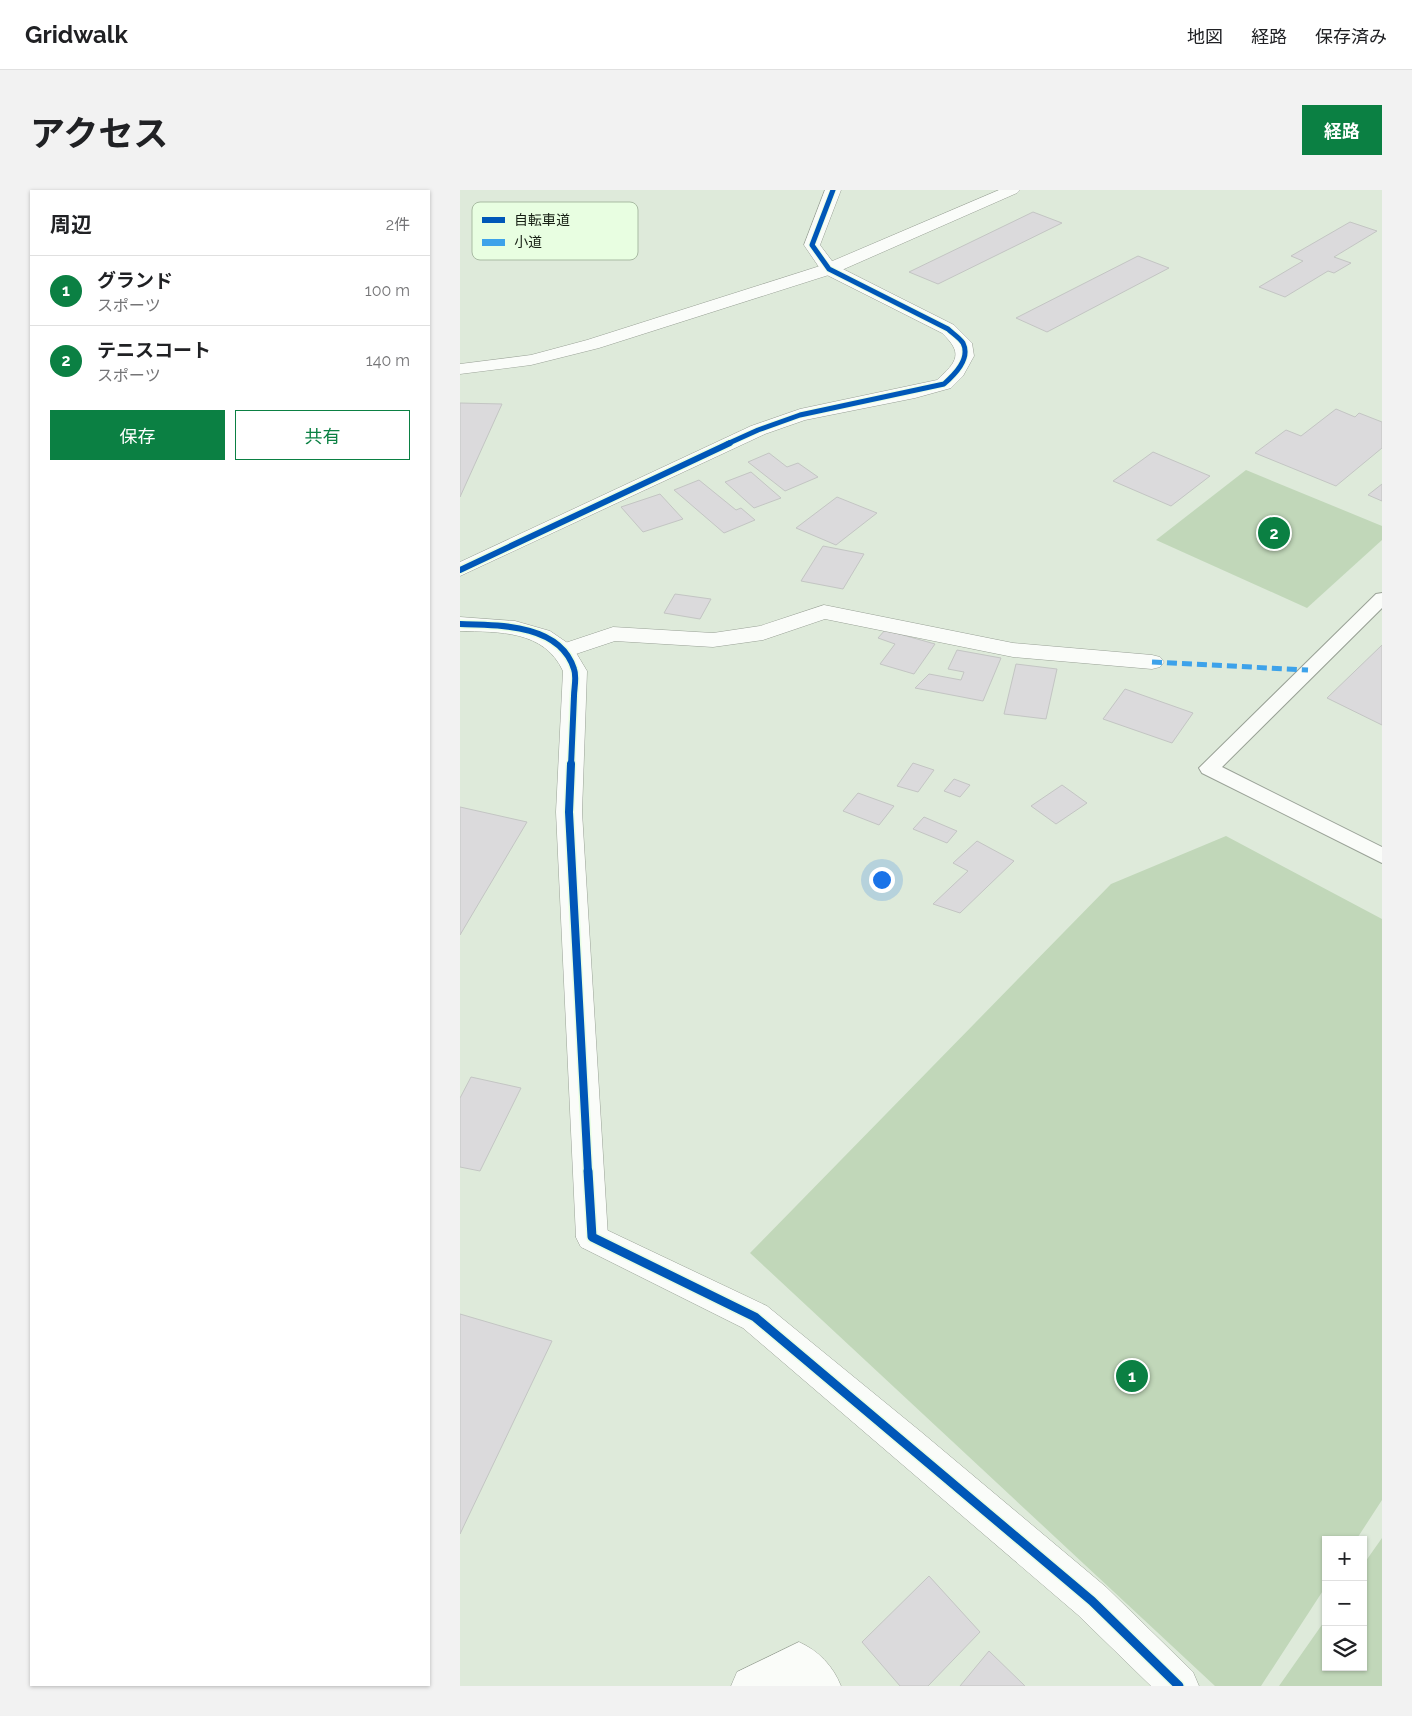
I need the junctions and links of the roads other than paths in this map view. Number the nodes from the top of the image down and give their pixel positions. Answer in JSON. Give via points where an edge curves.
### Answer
{"nodes":[{"id":1,"x":833,"y":190,"type":"edge"},
{"id":2,"x":1012,"y":190,"type":"edge"},
{"id":3,"x":829,"y":269,"type":"junction"},
{"id":4,"x":460,"y":369,"type":"edge"},
{"id":5,"x":460,"y":570,"type":"edge"},
{"id":6,"x":1382,"y":598,"type":"edge"},
{"id":7,"x":460,"y":624,"type":"edge"},
{"id":8,"x":564,"y":651,"type":"junction"},
{"id":9,"x":1152,"y":662,"type":"dead end"},
{"id":10,"x":1382,"y":856,"type":"edge"},
{"id":11,"x":751,"y":1686,"type":"edge"},
{"id":12,"x":821,"y":1686,"type":"edge"},
{"id":13,"x":1180,"y":1686,"type":"edge"}],
"edges":[{"from":1,"to":3,"type":"street","via":[[812,244]]},
{"from":2,"to":3,"type":"street"},
{"from":3,"to":4,"type":"street","via":[[593,344],[531,360]]},
{"from":3,"to":5,"type":"street","via":[[948,329],[963,343],[964,356],[957,372],[944,384],[800,414],[758,430]]},
{"from":6,"to":10,"type":"lane","via":[[1209,768]]},
{"from":7,"to":8,"type":"street","via":[[525,630]]},
{"from":8,"to":9,"type":"street","via":[[613,634],[713,640],[753,634],[824,612],[1013,650]]},
{"from":8,"to":13,"type":"street","via":[[576,672],[569,812],[592,1237],[754,1317],[907,1442],[1092,1601]]},
{"from":11,"to":12,"type":"street","via":[[799,1662]]}]}
